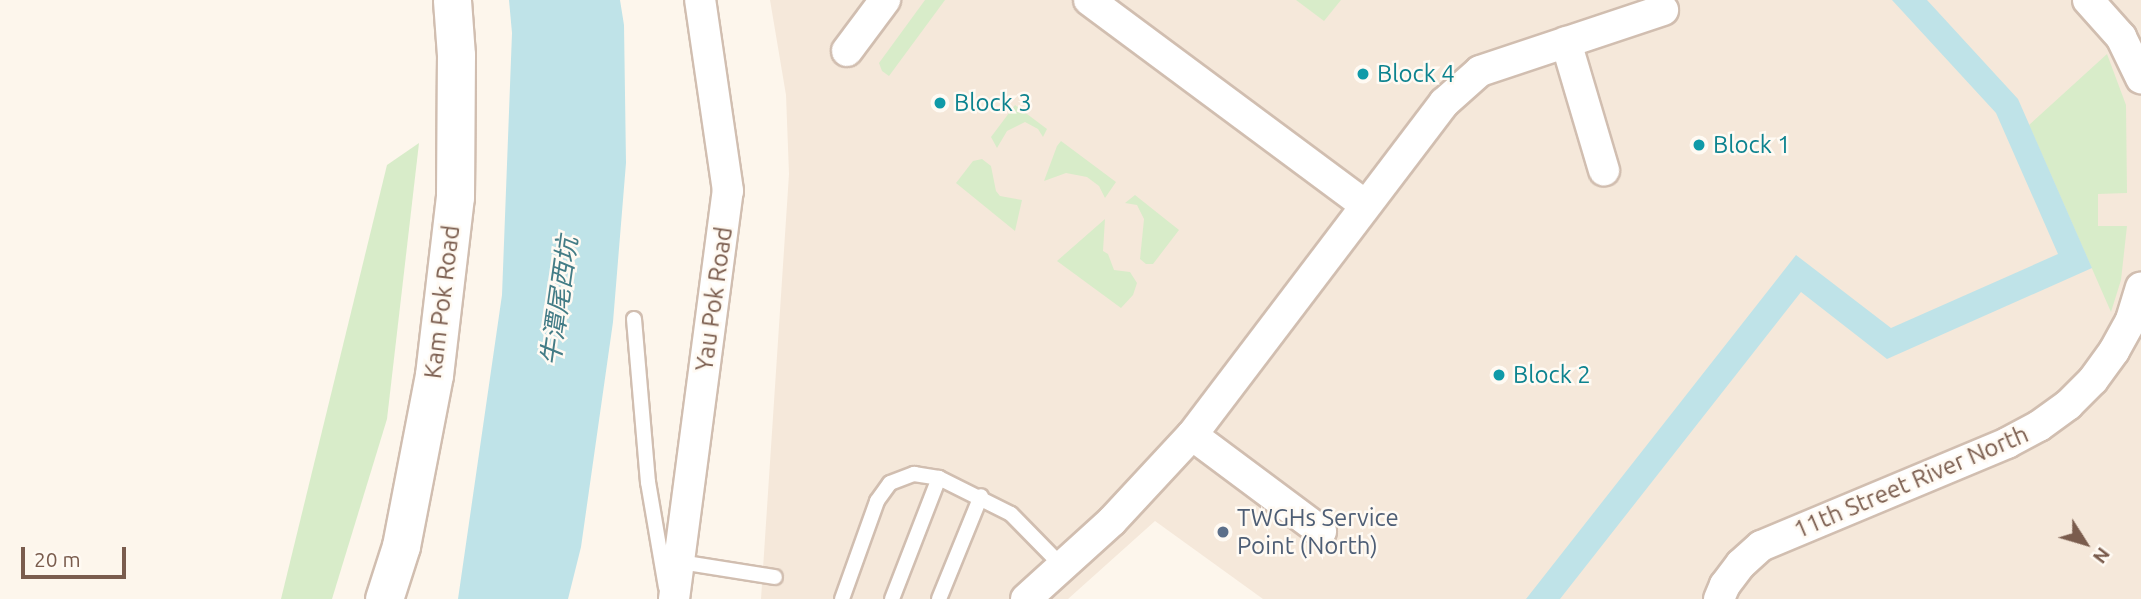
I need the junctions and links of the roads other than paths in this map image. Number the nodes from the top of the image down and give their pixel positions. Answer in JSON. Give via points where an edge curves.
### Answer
{"nodes":[{"id":1,"x":452,"y":0,"type":"edge"},
{"id":2,"x":700,"y":0,"type":"edge"},
{"id":3,"x":885,"y":0,"type":"edge"},
{"id":4,"x":1089,"y":0,"type":"edge"},
{"id":5,"x":2088,"y":0,"type":"edge"},
{"id":6,"x":1663,"y":10,"type":"dead end"},
{"id":7,"x":1566,"y":42,"type":"junction"},
{"id":8,"x":847,"y":51,"type":"dead end"},
{"id":9,"x":2141,"y":78,"type":"edge"},
{"id":10,"x":1604,"y":170,"type":"dead end"},
{"id":11,"x":1365,"y":205,"type":"junction"},
{"id":12,"x":2141,"y":288,"type":"edge"},
{"id":13,"x":634,"y":319,"type":"dead end"},
{"id":14,"x":1192,"y":435,"type":"junction"},
{"id":15,"x":939,"y":478,"type":"junction"},
{"id":16,"x":981,"y":496,"type":"junction"},
{"id":17,"x":1321,"y":531,"type":"dead end"},
{"id":18,"x":680,"y":562,"type":"junction"},
{"id":19,"x":1062,"y":566,"type":"junction"},
{"id":20,"x":775,"y":577,"type":"dead end"},
{"id":21,"x":384,"y":599,"type":"edge"},
{"id":22,"x":668,"y":599,"type":"edge"},
{"id":23,"x":674,"y":599,"type":"edge"},
{"id":24,"x":842,"y":599,"type":"edge"},
{"id":25,"x":891,"y":599,"type":"edge"},
{"id":26,"x":939,"y":599,"type":"edge"},
{"id":27,"x":1026,"y":599,"type":"edge"},
{"id":28,"x":1719,"y":599,"type":"edge"}],
"edges":[{"from":1,"to":21,"type":"street","name":"Kam Pok Road","via":[[455,197],[433,375],[401,546]]},
{"from":2,"to":18,"type":"street","name":"Yau Pok Road","via":[[728,191]]},
{"from":3,"to":8,"type":"street"},
{"from":4,"to":11,"type":"street"},
{"from":5,"to":9,"type":"street","via":[[2120,37]]},
{"from":6,"to":7,"type":"street"},
{"from":7,"to":10,"type":"street"},
{"from":7,"to":11,"type":"street","via":[[1480,71],[1444,103]]},
{"from":11,"to":14,"type":"street"},
{"from":12,"to":28,"type":"street","name":"11th Street River North","via":[[2114,351],[2093,380],[2058,412],[2007,443],[1761,546],[1741,564]]},
{"from":13,"to":22,"type":"lane","via":[[649,482]]},
{"from":14,"to":17,"type":"street"},
{"from":14,"to":19,"type":"street","via":[[1112,521]]},
{"from":15,"to":16,"type":"lane"},
{"from":15,"to":24,"type":"lane","via":[[914,474],[891,483],[877,501]]},
{"from":15,"to":25,"type":"lane"},
{"from":16,"to":19,"type":"lane","via":[[1011,514]]},
{"from":16,"to":26,"type":"lane"},
{"from":18,"to":20,"type":"lane"},
{"from":18,"to":23,"type":"street","name":"Yau Pok Road"},
{"from":19,"to":27,"type":"street"}]}
